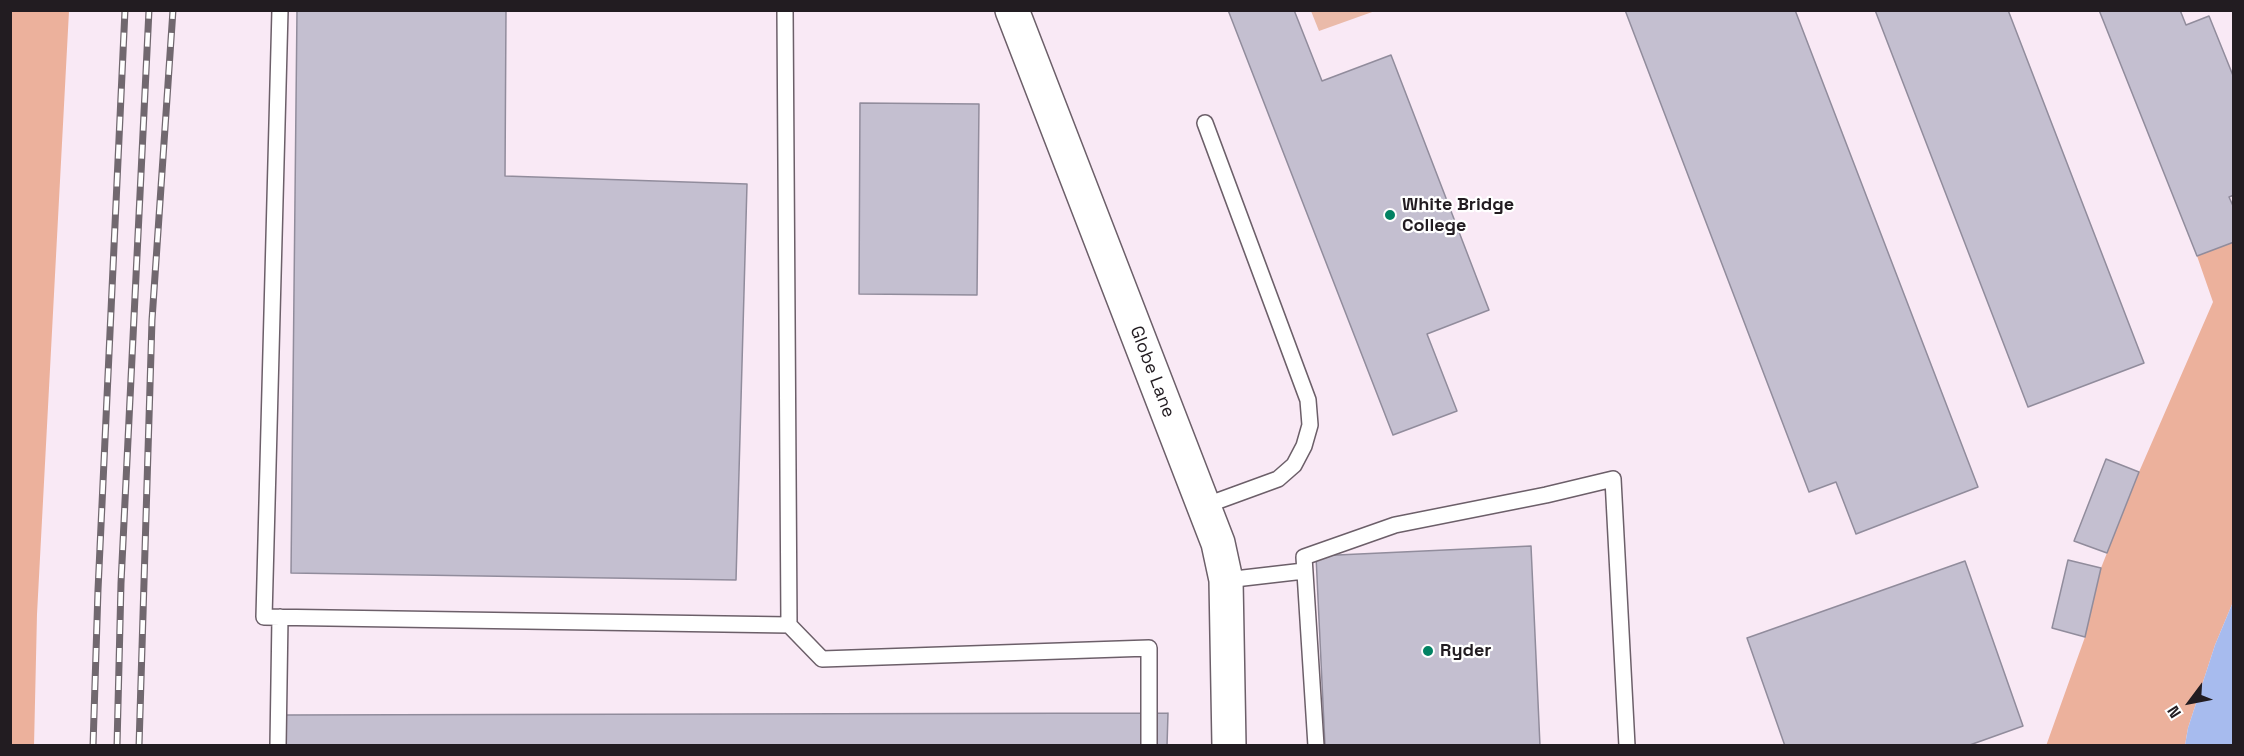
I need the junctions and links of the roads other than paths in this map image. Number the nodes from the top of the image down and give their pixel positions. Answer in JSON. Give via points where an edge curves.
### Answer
{"nodes":[{"id":1,"x":280,"y":10,"type":"edge"},
{"id":2,"x":785,"y":10,"type":"edge"},
{"id":3,"x":1012,"y":10,"type":"edge"},
{"id":4,"x":1205,"y":123,"type":"dead end"},
{"id":5,"x":1204,"y":506,"type":"junction"},
{"id":6,"x":1304,"y":571,"type":"junction"},
{"id":7,"x":1226,"y":580,"type":"junction"},
{"id":8,"x":280,"y":617,"type":"junction"},
{"id":9,"x":789,"y":626,"type":"junction"},
{"id":10,"x":278,"y":746,"type":"edge"},
{"id":11,"x":1149,"y":746,"type":"edge"},
{"id":12,"x":1229,"y":746,"type":"edge"},
{"id":13,"x":1316,"y":746,"type":"edge"},
{"id":14,"x":1626,"y":746,"type":"edge"}],
"edges":[{"from":1,"to":8,"type":"lane","via":[[264,616]]},
{"from":2,"to":9,"type":"lane"},
{"from":3,"to":5,"type":"street","name":"Globe Lane"},
{"from":4,"to":5,"type":"lane","via":[[1308,400],[1310,425],[1294,465],[1278,479]]},
{"from":5,"to":7,"type":"street","name":"Globe Lane"},
{"from":6,"to":7,"type":"lane"},
{"from":6,"to":13,"type":"lane"},
{"from":6,"to":14,"type":"lane","via":[[1304,557],[1395,525],[1613,479]]},
{"from":7,"to":12,"type":"street","name":"Globe Lane"},
{"from":8,"to":9,"type":"lane"},
{"from":8,"to":10,"type":"lane"},
{"from":9,"to":11,"type":"lane","via":[[822,659],[1149,648]]}]}
